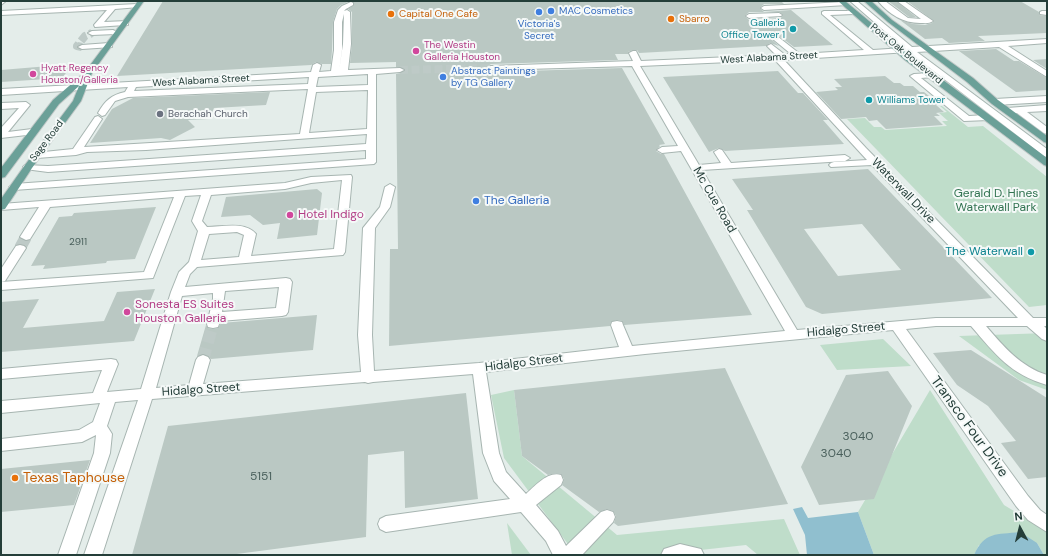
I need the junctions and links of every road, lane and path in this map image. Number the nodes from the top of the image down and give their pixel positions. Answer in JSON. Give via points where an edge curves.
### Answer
{"nodes":[{"id":1,"x":858,"y":1,"type":"edge"},
{"id":2,"x":867,"y":1,"type":"edge"},
{"id":3,"x":881,"y":1,"type":"edge"},
{"id":4,"x":900,"y":1,"type":"edge"},
{"id":5,"x":846,"y":2,"type":"edge"},
{"id":6,"x":139,"y":4,"type":"edge"},
{"id":7,"x":350,"y":4,"type":"edge"},
{"id":8,"x":112,"y":8,"type":"junction"},
{"id":9,"x":764,"y":8,"type":"dead end"},
{"id":10,"x":854,"y":12,"type":"junction"},
{"id":11,"x":2,"y":14,"type":"edge"},
{"id":12,"x":786,"y":15,"type":"dead end"},
{"id":13,"x":749,"y":16,"type":"dead end"},
{"id":14,"x":125,"y":24,"type":"junction"},
{"id":15,"x":118,"y":32,"type":"junction"},
{"id":16,"x":92,"y":33,"type":"tunnel mouth"},
{"id":17,"x":777,"y":38,"type":"dead end"},
{"id":18,"x":1027,"y":38,"type":"dead end"},
{"id":19,"x":1047,"y":41,"type":"edge"},
{"id":20,"x":1034,"y":42,"type":"junction"},
{"id":21,"x":1000,"y":44,"type":"junction"},
{"id":22,"x":109,"y":45,"type":"junction"},
{"id":23,"x":771,"y":46,"type":"dead end"},
{"id":24,"x":82,"y":47,"type":"dead end"},
{"id":25,"x":914,"y":50,"type":"junction"},
{"id":26,"x":928,"y":50,"type":"junction"},
{"id":27,"x":900,"y":51,"type":"junction"},
{"id":28,"x":872,"y":53,"type":"junction"},
{"id":29,"x":620,"y":54,"type":"dead end"},
{"id":30,"x":633,"y":54,"type":"dead end"},
{"id":31,"x":799,"y":57,"type":"junction"},
{"id":32,"x":781,"y":58,"type":"junction"},
{"id":33,"x":317,"y":64,"type":"dead end"},
{"id":34,"x":637,"y":64,"type":"junction"},
{"id":35,"x":626,"y":65,"type":"junction"},
{"id":36,"x":256,"y":68,"type":"dead end"},
{"id":37,"x":492,"y":68,"type":"tunnel mouth"},
{"id":38,"x":236,"y":69,"type":"dead end"},
{"id":39,"x":400,"y":70,"type":"tunnel mouth"},
{"id":40,"x":372,"y":71,"type":"junction"},
{"id":41,"x":335,"y":73,"type":"junction"},
{"id":42,"x":344,"y":73,"type":"junction"},
{"id":43,"x":88,"y":74,"type":"junction"},
{"id":44,"x":314,"y":74,"type":"junction"},
{"id":45,"x":1047,"y":74,"type":"edge"},
{"id":46,"x":931,"y":75,"type":"junction"},
{"id":47,"x":253,"y":78,"type":"junction"},
{"id":48,"x":232,"y":79,"type":"junction"},
{"id":49,"x":134,"y":84,"type":"junction"},
{"id":50,"x":83,"y":87,"type":"junction"},
{"id":51,"x":373,"y":87,"type":"junction"},
{"id":52,"x":70,"y":88,"type":"junction"},
{"id":53,"x":312,"y":88,"type":"junction"},
{"id":54,"x":1,"y":92,"type":"edge"},
{"id":55,"x":128,"y":94,"type":"junction"},
{"id":56,"x":1047,"y":99,"type":"edge"},
{"id":57,"x":996,"y":102,"type":"junction"},
{"id":58,"x":1,"y":106,"type":"edge"},
{"id":59,"x":1047,"y":108,"type":"edge"},
{"id":60,"x":1019,"y":110,"type":"junction"},
{"id":61,"x":1007,"y":111,"type":"junction"},
{"id":62,"x":986,"y":118,"type":"junction"},
{"id":63,"x":372,"y":131,"type":"junction"},
{"id":64,"x":1047,"y":131,"type":"edge"},
{"id":65,"x":32,"y":132,"type":"junction"},
{"id":66,"x":1,"y":134,"type":"edge"},
{"id":67,"x":304,"y":136,"type":"junction"},
{"id":68,"x":1047,"y":140,"type":"edge"},
{"id":69,"x":371,"y":147,"type":"junction"},
{"id":70,"x":684,"y":148,"type":"junction"},
{"id":71,"x":1047,"y":148,"type":"edge"},
{"id":72,"x":662,"y":150,"type":"dead end"},
{"id":73,"x":863,"y":150,"type":"junction"},
{"id":74,"x":76,"y":152,"type":"junction"},
{"id":75,"x":719,"y":152,"type":"dead end"},
{"id":76,"x":1047,"y":154,"type":"edge"},
{"id":77,"x":37,"y":155,"type":"junction"},
{"id":78,"x":845,"y":158,"type":"dead end"},
{"id":79,"x":875,"y":162,"type":"junction"},
{"id":80,"x":1047,"y":164,"type":"edge"},
{"id":81,"x":730,"y":165,"type":"junction"},
{"id":82,"x":4,"y":167,"type":"edge"},
{"id":83,"x":28,"y":167,"type":"junction"},
{"id":84,"x":70,"y":167,"type":"junction"},
{"id":85,"x":695,"y":168,"type":"junction"},
{"id":86,"x":1,"y":175,"type":"edge"},
{"id":87,"x":60,"y":184,"type":"junction"},
{"id":88,"x":14,"y":187,"type":"junction"},
{"id":89,"x":390,"y":187,"type":"dead end"},
{"id":90,"x":207,"y":192,"type":"junction"},
{"id":91,"x":181,"y":194,"type":"junction"},
{"id":92,"x":47,"y":204,"type":"junction"},
{"id":93,"x":1,"y":207,"type":"edge"},
{"id":94,"x":204,"y":231,"type":"junction"},
{"id":95,"x":26,"y":237,"type":"tunnel mouth"},
{"id":96,"x":20,"y":248,"type":"tunnel mouth"},
{"id":97,"x":244,"y":260,"type":"junction"},
{"id":98,"x":194,"y":264,"type":"junction"},
{"id":99,"x":1,"y":278,"type":"edge"},
{"id":100,"x":1,"y":286,"type":"edge"},
{"id":101,"x":219,"y":288,"type":"junction"},
{"id":102,"x":177,"y":292,"type":"junction"},
{"id":103,"x":974,"y":322,"type":"junction"},
{"id":104,"x":1030,"y":322,"type":"junction"},
{"id":105,"x":1047,"y":322,"type":"edge"},
{"id":106,"x":617,"y":325,"type":"dead end"},
{"id":107,"x":896,"y":325,"type":"junction"},
{"id":108,"x":793,"y":334,"type":"junction"},
{"id":109,"x":1047,"y":336,"type":"edge"},
{"id":110,"x":627,"y":351,"type":"junction"},
{"id":111,"x":203,"y":360,"type":"tunnel mouth"},
{"id":112,"x":479,"y":368,"type":"junction"},
{"id":113,"x":1,"y":374,"type":"edge"},
{"id":114,"x":368,"y":378,"type":"junction"},
{"id":115,"x":1047,"y":380,"type":"edge"},
{"id":116,"x":194,"y":390,"type":"junction"},
{"id":117,"x":148,"y":394,"type":"junction"},
{"id":118,"x":104,"y":397,"type":"junction"},
{"id":119,"x":1,"y":407,"type":"edge"},
{"id":120,"x":99,"y":426,"type":"junction"},
{"id":121,"x":1,"y":445,"type":"edge"},
{"id":122,"x":555,"y":480,"type":"dead end"},
{"id":123,"x":525,"y":504,"type":"junction"},
{"id":124,"x":607,"y":517,"type":"dead end"},
{"id":125,"x":386,"y":524,"type":"dead end"},
{"id":126,"x":1047,"y":524,"type":"edge"},
{"id":127,"x":67,"y":555,"type":"edge"},
{"id":128,"x":93,"y":555,"type":"edge"},
{"id":129,"x":562,"y":555,"type":"edge"},
{"id":130,"x":568,"y":555,"type":"edge"},
{"id":131,"x":670,"y":555,"type":"edge"},
{"id":132,"x":694,"y":555,"type":"edge"}],
"edges":[{"from":1,"to":25,"type":"street"},
{"from":2,"to":26,"type":"main road","name":"Post Oak Boulevard"},
{"from":3,"to":4,"type":"street","via":[[906,21],[929,21]]},
{"from":5,"to":9,"type":"street"},
{"from":5,"to":10,"type":"main road","name":"Post Oak Boulevard"},
{"from":5,"to":25,"type":"street"},
{"from":6,"to":8,"type":"street"},
{"from":6,"to":14,"type":"main road","name":"Sage Road"},
{"from":7,"to":41,"type":"street","via":[[341,10],[338,22]]},
{"from":7,"to":42,"type":"street","via":[[347,11],[348,44]]},
{"from":8,"to":11,"type":"street"},
{"from":8,"to":14,"type":"street","via":[[98,25]]},
{"from":10,"to":27,"type":"main road","name":"Post Oak Boulevard"},
{"from":10,"to":28,"type":"street","via":[[820,13]]},
{"from":12,"to":13,"type":"street"},
{"from":14,"to":15,"type":"main road","name":"Sage Road"},
{"from":15,"to":16,"type":"street"},
{"from":15,"to":22,"type":"main road","name":"Sage Road"},
{"from":17,"to":31,"type":"street"},
{"from":18,"to":20,"type":"street"},
{"from":19,"to":20,"type":"street","name":"West Alabama Street"},
{"from":20,"to":21,"type":"street","name":"West Alabama Street"},
{"from":21,"to":26,"type":"street","name":"West Alabama Street"},
{"from":21,"to":45,"type":"street"},
{"from":22,"to":24,"type":"street"},
{"from":22,"to":43,"type":"main road","name":"Sage Road"},
{"from":23,"to":32,"type":"street","name":"Waterwall Drive"},
{"from":25,"to":26,"type":"street","name":"West Alabama Street"},
{"from":25,"to":27,"type":"street","name":"West Alabama Street"},
{"from":25,"to":71,"type":"street"},
{"from":25,"to":76,"type":"street"},
{"from":26,"to":57,"type":"main road","name":"Post Oak Boulevard"},
{"from":27,"to":28,"type":"street","name":"West Alabama Street"},
{"from":27,"to":46,"type":"main road","name":"Post Oak Boulevard"},
{"from":28,"to":31,"type":"street","name":"West Alabama Street"},
{"from":29,"to":35,"type":"street"},
{"from":30,"to":34,"type":"street","name":"Mc Cue Road"},
{"from":31,"to":32,"type":"street","name":"West Alabama Street"},
{"from":32,"to":34,"type":"street","name":"West Alabama Street"},
{"from":32,"to":73,"type":"street","name":"Waterwall Drive"},
{"from":33,"to":44,"type":"street"},
{"from":34,"to":35,"type":"street","name":"West Alabama Street"},
{"from":34,"to":70,"type":"street","name":"Mc Cue Road"},
{"from":35,"to":37,"type":"street","name":"West Alabama Street","via":[[524,63]]},
{"from":36,"to":47,"type":"street"},
{"from":38,"to":48,"type":"street"},
{"from":39,"to":40,"type":"street","name":"West Alabama Street"},
{"from":40,"to":42,"type":"street","name":"West Alabama Street"},
{"from":40,"to":51,"type":"street"},
{"from":41,"to":42,"type":"street","name":"West Alabama Street"},
{"from":41,"to":44,"type":"street","name":"West Alabama Street"},
{"from":43,"to":50,"type":"main road","name":"Sage Road"},
{"from":43,"to":52,"type":"main road","name":"Sage Road"},
{"from":44,"to":47,"type":"street","name":"West Alabama Street"},
{"from":44,"to":53,"type":"street"},
{"from":46,"to":62,"type":"main road","name":"Post Oak Boulevard"},
{"from":46,"to":62,"type":"street","via":[[914,76],[967,118]]},
{"from":47,"to":48,"type":"street","name":"West Alabama Street"},
{"from":48,"to":49,"type":"street","name":"West Alabama Street"},
{"from":49,"to":50,"type":"street","name":"West Alabama Street"},
{"from":49,"to":55,"type":"street"},
{"from":50,"to":52,"type":"street","name":"West Alabama Street"},
{"from":50,"to":77,"type":"main road","name":"Sage Road","via":[[77,101]]},
{"from":51,"to":53,"type":"street"},
{"from":51,"to":63,"type":"street"},
{"from":52,"to":54,"type":"street","name":"West Alabama Street"},
{"from":52,"to":65,"type":"main road","name":"Sage Road"},
{"from":53,"to":55,"type":"street"},
{"from":53,"to":67,"type":"street"},
{"from":55,"to":74,"type":"street","via":[[109,101]]},
{"from":56,"to":57,"type":"street"},
{"from":57,"to":61,"type":"main road","name":"Post Oak Boulevard"},
{"from":58,"to":66,"type":"street","via":[[26,105]]},
{"from":59,"to":60,"type":"street"},
{"from":60,"to":61,"type":"street"},
{"from":60,"to":64,"type":"street"},
{"from":61,"to":68,"type":"main road","name":"Post Oak Boulevard"},
{"from":62,"to":80,"type":"main road","name":"Post Oak Boulevard"},
{"from":63,"to":67,"type":"street"},
{"from":63,"to":69,"type":"street"},
{"from":65,"to":66,"type":"street"},
{"from":65,"to":82,"type":"main road","name":"Sage Road"},
{"from":67,"to":74,"type":"street","via":[[87,149]]},
{"from":69,"to":84,"type":"street"},
{"from":69,"to":87,"type":"street","via":[[371,162]]},
{"from":70,"to":72,"type":"street"},
{"from":70,"to":85,"type":"street","name":"Mc Cue Road"},
{"from":73,"to":79,"type":"street","name":"Waterwall Drive"},
{"from":73,"to":81,"type":"street","via":[[763,158]]},
{"from":74,"to":77,"type":"street"},
{"from":75,"to":81,"type":"street"},
{"from":77,"to":83,"type":"main road","name":"Sage Road"},
{"from":78,"to":81,"type":"street"},
{"from":79,"to":81,"type":"street","via":[[769,170]]},
{"from":79,"to":104,"type":"street","name":"Waterwall Drive"},
{"from":81,"to":85,"type":"street"},
{"from":82,"to":83,"type":"main road"},
{"from":82,"to":86,"type":"main road","name":"Sage Road"},
{"from":83,"to":84,"type":"street"},
{"from":83,"to":88,"type":"main road","name":"Sage Road"},
{"from":84,"to":87,"type":"street"},
{"from":85,"to":108,"type":"street","name":"Mc Cue Road"},
{"from":87,"to":88,"type":"street"},
{"from":88,"to":93,"type":"main road","name":"Sage Road"},
{"from":89,"to":114,"type":"street","via":[[385,207],[369,228],[366,334]]},
{"from":90,"to":91,"type":"street"},
{"from":90,"to":94,"type":"street","via":[[197,221]]},
{"from":90,"to":97,"type":"street","via":[[347,178],[339,252]]},
{"from":91,"to":92,"type":"street"},
{"from":91,"to":100,"type":"street","via":[[149,275]]},
{"from":92,"to":93,"type":"street"},
{"from":92,"to":95,"type":"street"},
{"from":94,"to":97,"type":"street","via":[[239,229],[250,234]]},
{"from":94,"to":98,"type":"street"},
{"from":96,"to":99,"type":"street"},
{"from":97,"to":98,"type":"street"},
{"from":98,"to":102,"type":"street","via":[[185,272]]},
{"from":101,"to":101,"type":"street","via":[[286,282],[282,312],[214,320]]},
{"from":101,"to":102,"type":"street"},
{"from":102,"to":117,"type":"street"},
{"from":103,"to":104,"type":"street","name":"Hidalgo Street"},
{"from":103,"to":107,"type":"street","name":"Hidalgo Street"},
{"from":103,"to":115,"type":"street","via":[[1017,367],[1034,377]]},
{"from":104,"to":105,"type":"street","name":"Hidalgo Street"},
{"from":104,"to":109,"type":"street","name":"Waterwall Drive"},
{"from":106,"to":110,"type":"street"},
{"from":107,"to":108,"type":"street","name":"Hidalgo Street"},
{"from":107,"to":126,"type":"street","name":"Transco Four Drive","via":[[1022,501],[1034,515]]},
{"from":108,"to":110,"type":"street","name":"Hidalgo Street"},
{"from":110,"to":112,"type":"street","name":"Hidalgo Street"},
{"from":111,"to":116,"type":"street"},
{"from":112,"to":114,"type":"street","name":"Hidalgo Street"},
{"from":112,"to":123,"type":"street","via":[[490,454],[500,476]]},
{"from":113,"to":118,"type":"street","via":[[111,364]]},
{"from":114,"to":116,"type":"street","name":"Hidalgo Street"},
{"from":116,"to":117,"type":"street","name":"Hidalgo Street"},
{"from":117,"to":118,"type":"street","name":"Hidalgo Street"},
{"from":117,"to":128,"type":"street"},
{"from":118,"to":119,"type":"street","name":"Hidalgo Street"},
{"from":118,"to":120,"type":"street"},
{"from":120,"to":121,"type":"street","via":[[82,436]]},
{"from":120,"to":127,"type":"street","via":[[104,434],[102,454]]},
{"from":122,"to":123,"type":"street"},
{"from":123,"to":125,"type":"street"},
{"from":123,"to":129,"type":"street","via":[[552,536]]},
{"from":124,"to":130,"type":"street"},
{"from":131,"to":132,"type":"street","via":[[680,552]]}]}
